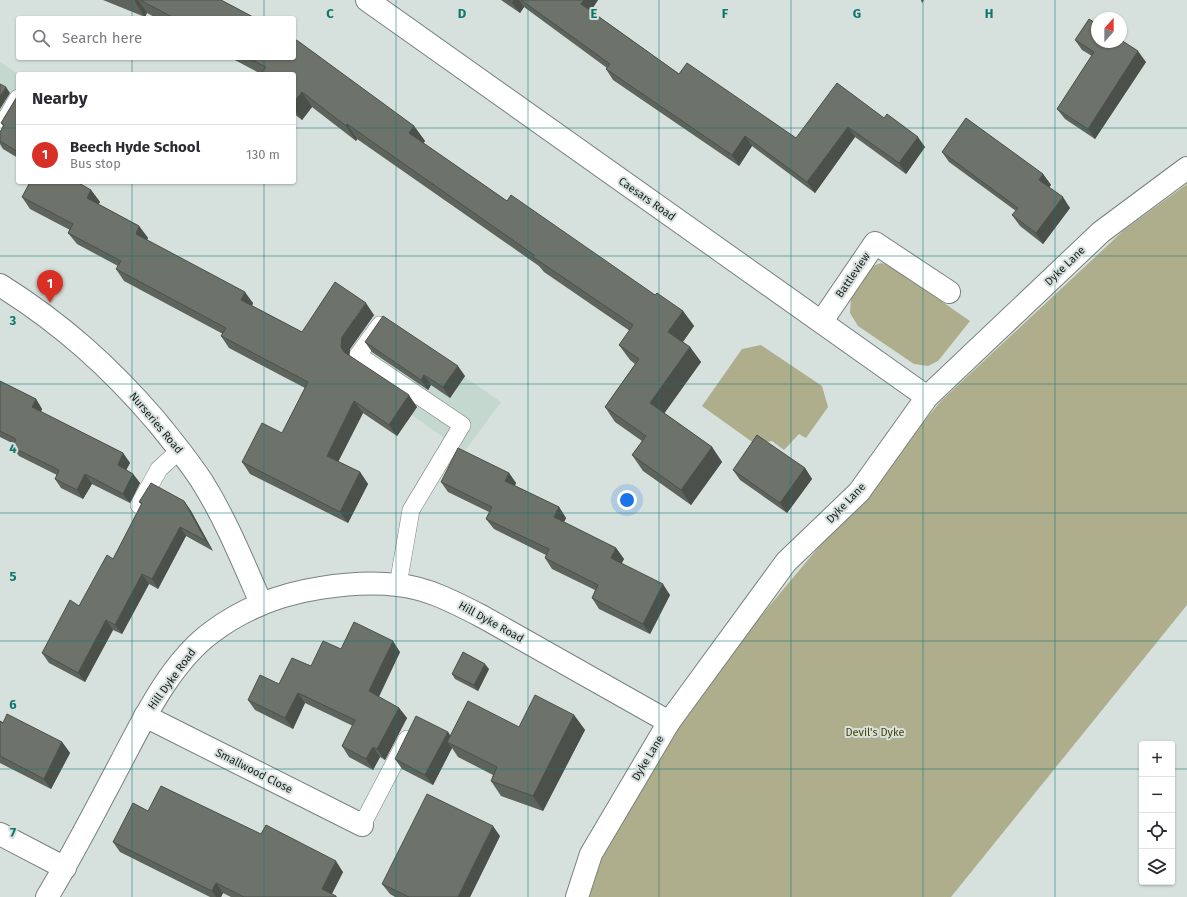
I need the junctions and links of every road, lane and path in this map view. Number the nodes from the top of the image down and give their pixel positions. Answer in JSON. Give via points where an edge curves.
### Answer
{"nodes":[{"id":1,"x":367,"y":0,"type":"edge"},
{"id":2,"x":16,"y":101,"type":"edge"},
{"id":3,"x":0,"y":129,"type":"edge"},
{"id":4,"x":1187,"y":168,"type":"edge"},
{"id":5,"x":0,"y":285,"type":"edge"},
{"id":6,"x":949,"y":292,"type":"dead end"},
{"id":7,"x":382,"y":321,"type":"edge"},
{"id":8,"x":822,"y":321,"type":"junction"},
{"id":9,"x":927,"y":397,"type":"junction"},
{"id":10,"x":180,"y":450,"type":"junction"},
{"id":11,"x":139,"y":504,"type":"edge"},
{"id":12,"x":398,"y":585,"type":"junction"},
{"id":13,"x":261,"y":603,"type":"junction"},
{"id":14,"x":146,"y":716,"type":"junction"},
{"id":15,"x":669,"y":722,"type":"junction"},
{"id":16,"x":414,"y":725,"type":"edge"},
{"id":17,"x":362,"y":825,"type":"joint"},
{"id":18,"x":0,"y":834,"type":"edge"},
{"id":19,"x":65,"y":868,"type":"junction"},
{"id":20,"x":47,"y":897,"type":"edge"},
{"id":21,"x":577,"y":897,"type":"edge"}],
"edges":[{"from":1,"to":8,"type":"street","name":"Caesars Road"},
{"from":2,"to":3,"type":"lane"},
{"from":4,"to":9,"type":"street","name":"Dyke Lane","via":[[1101,232]]},
{"from":5,"to":10,"type":"street","name":"Nurseries Road","via":[[55,322],[96,358],[135,396]]},
{"from":6,"to":8,"type":"street","name":"Battleview","via":[[875,243]]},
{"from":7,"to":12,"type":"lane","via":[[358,355],[462,425],[411,510]]},
{"from":8,"to":9,"type":"street","name":"Caesars Road"},
{"from":9,"to":15,"type":"street","name":"Dyke Lane","via":[[859,492],[786,562]]},
{"from":10,"to":11,"type":"lane","via":[[159,469]]},
{"from":10,"to":13,"type":"street","name":"Nurseries Road","via":[[203,482],[228,529]]},
{"from":12,"to":13,"type":"street","name":"Hill Dyke Road","via":[[343,585],[305,590]]},
{"from":12,"to":15,"type":"street","name":"Hill Dyke Road","via":[[425,591],[459,604]]},
{"from":13,"to":14,"type":"street","name":"Hill Dyke Road","via":[[212,632],[191,651]]},
{"from":14,"to":17,"type":"street","name":"Smallwood Close"},
{"from":14,"to":19,"type":"street","name":"Hill Dyke Road"},
{"from":15,"to":21,"type":"street","name":"Dyke Lane","via":[[591,854]]},
{"from":16,"to":17,"type":"lane"},
{"from":18,"to":19,"type":"street"},
{"from":19,"to":20,"type":"street","name":"Hill Dyke Road"}]}
